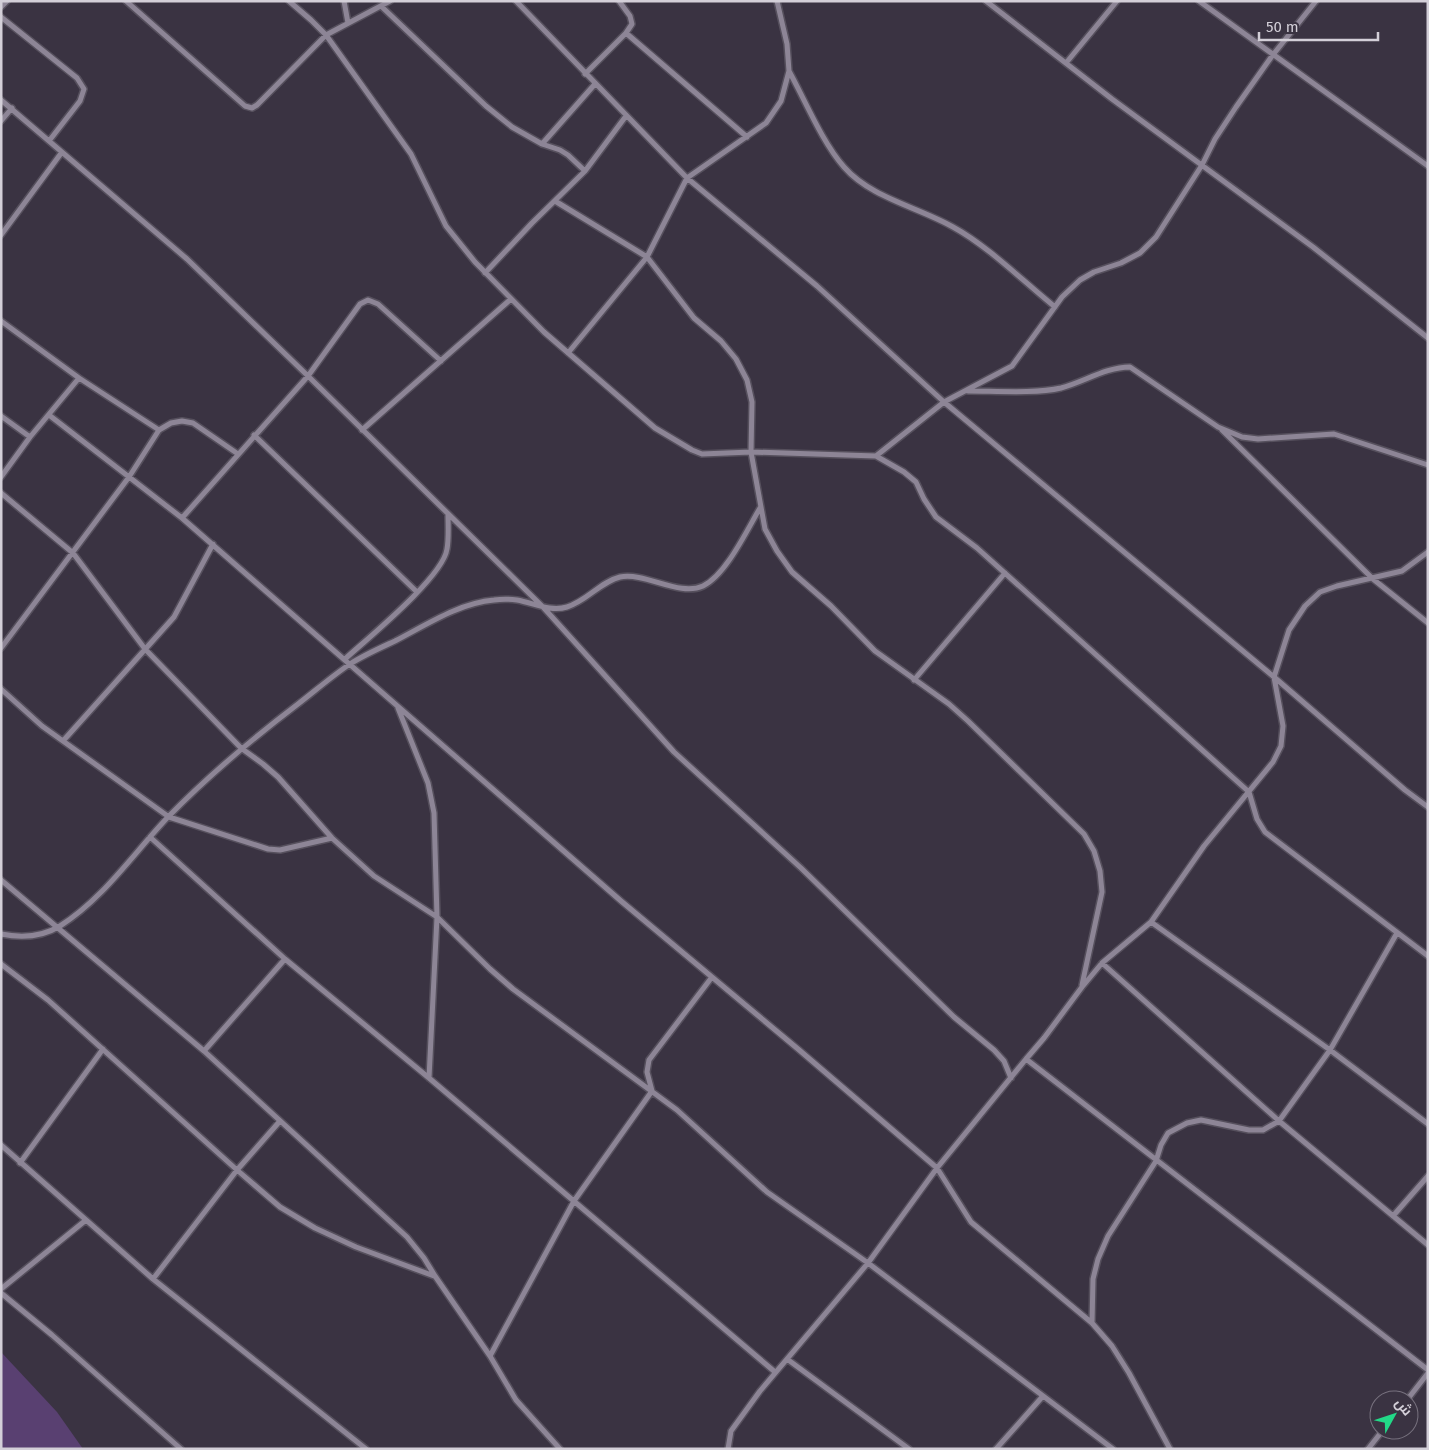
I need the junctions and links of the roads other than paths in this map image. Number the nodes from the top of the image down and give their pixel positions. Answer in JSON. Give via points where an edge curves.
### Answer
{"nodes":[{"id":1,"x":7,"y":1,"type":"edge"},
{"id":2,"x":126,"y":1,"type":"edge"},
{"id":3,"x":288,"y":1,"type":"edge"},
{"id":4,"x":344,"y":1,"type":"edge"},
{"id":5,"x":390,"y":1,"type":"edge"},
{"id":6,"x":516,"y":1,"type":"edge"},
{"id":7,"x":619,"y":1,"type":"edge"},
{"id":8,"x":776,"y":1,"type":"edge"},
{"id":9,"x":986,"y":1,"type":"edge"},
{"id":10,"x":1117,"y":1,"type":"edge"},
{"id":11,"x":1199,"y":1,"type":"edge"},
{"id":12,"x":1316,"y":1,"type":"edge"},
{"id":13,"x":381,"y":6,"type":"junction"},
{"id":14,"x":1,"y":7,"type":"edge"},
{"id":15,"x":1,"y":17,"type":"edge"},
{"id":16,"x":348,"y":23,"type":"junction"},
{"id":17,"x":626,"y":33,"type":"junction"},
{"id":18,"x":326,"y":35,"type":"junction"},
{"id":19,"x":1272,"y":56,"type":"junction"},
{"id":20,"x":1066,"y":63,"type":"junction"},
{"id":21,"x":789,"y":71,"type":"junction"},
{"id":22,"x":585,"y":74,"type":"junction"},
{"id":23,"x":595,"y":84,"type":"junction"},
{"id":24,"x":1,"y":100,"type":"edge"},
{"id":25,"x":12,"y":108,"type":"junction"},
{"id":26,"x":626,"y":116,"type":"junction"},
{"id":27,"x":1,"y":121,"type":"edge"},
{"id":28,"x":747,"y":136,"type":"junction"},
{"id":29,"x":49,"y":141,"type":"junction"},
{"id":30,"x":542,"y":144,"type":"junction"},
{"id":31,"x":62,"y":152,"type":"junction"},
{"id":32,"x":1202,"y":165,"type":"junction"},
{"id":33,"x":1428,"y":166,"type":"edge"},
{"id":34,"x":585,"y":171,"type":"junction"},
{"id":35,"x":687,"y":178,"type":"junction"},
{"id":36,"x":555,"y":201,"type":"junction"},
{"id":37,"x":2,"y":232,"type":"edge"},
{"id":38,"x":648,"y":256,"type":"junction"},
{"id":39,"x":485,"y":273,"type":"junction"},
{"id":40,"x":511,"y":299,"type":"junction"},
{"id":41,"x":1055,"y":307,"type":"junction"},
{"id":42,"x":1,"y":321,"type":"edge"},
{"id":43,"x":1428,"y":338,"type":"edge"},
{"id":44,"x":568,"y":353,"type":"junction"},
{"id":45,"x":441,"y":361,"type":"junction"},
{"id":46,"x":308,"y":376,"type":"junction"},
{"id":47,"x":80,"y":378,"type":"junction"},
{"id":48,"x":966,"y":391,"type":"junction"},
{"id":49,"x":944,"y":402,"type":"junction"},
{"id":50,"x":49,"y":415,"type":"junction"},
{"id":51,"x":1,"y":416,"type":"edge"},
{"id":52,"x":1218,"y":427,"type":"junction"},
{"id":53,"x":159,"y":430,"type":"junction"},
{"id":54,"x":362,"y":430,"type":"junction"},
{"id":55,"x":254,"y":435,"type":"junction"},
{"id":56,"x":30,"y":437,"type":"junction"},
{"id":57,"x":751,"y":452,"type":"junction"},
{"id":58,"x":238,"y":454,"type":"junction"},
{"id":59,"x":876,"y":456,"type":"junction"},
{"id":60,"x":1428,"y":465,"type":"edge"},
{"id":61,"x":1,"y":477,"type":"edge"},
{"id":62,"x":129,"y":477,"type":"junction"},
{"id":63,"x":1,"y":493,"type":"edge"},
{"id":64,"x":760,"y":507,"type":"junction"},
{"id":65,"x":448,"y":514,"type":"junction"},
{"id":66,"x":182,"y":518,"type":"junction"},
{"id":67,"x":213,"y":544,"type":"junction"},
{"id":68,"x":1428,"y":552,"type":"edge"},
{"id":69,"x":73,"y":553,"type":"junction"},
{"id":70,"x":1005,"y":573,"type":"junction"},
{"id":71,"x":1373,"y":579,"type":"junction"},
{"id":72,"x":417,"y":592,"type":"junction"},
{"id":73,"x":543,"y":607,"type":"junction"},
{"id":74,"x":1428,"y":622,"type":"edge"},
{"id":75,"x":1,"y":648,"type":"edge"},
{"id":76,"x":145,"y":648,"type":"junction"},
{"id":77,"x":345,"y":660,"type":"junction"},
{"id":78,"x":350,"y":664,"type":"junction"},
{"id":79,"x":1274,"y":677,"type":"junction"},
{"id":80,"x":914,"y":680,"type":"junction"},
{"id":81,"x":1,"y":689,"type":"edge"},
{"id":82,"x":397,"y":705,"type":"junction"},
{"id":83,"x":63,"y":741,"type":"junction"},
{"id":84,"x":241,"y":748,"type":"junction"},
{"id":85,"x":1249,"y":792,"type":"junction"},
{"id":86,"x":1428,"y":806,"type":"edge"},
{"id":87,"x":169,"y":817,"type":"junction"},
{"id":88,"x":150,"y":837,"type":"junction"},
{"id":89,"x":332,"y":838,"type":"junction"},
{"id":90,"x":1,"y":880,"type":"edge"},
{"id":91,"x":437,"y":917,"type":"junction"},
{"id":92,"x":1151,"y":922,"type":"junction"},
{"id":93,"x":58,"y":927,"type":"junction"},
{"id":94,"x":1397,"y":933,"type":"junction"},
{"id":95,"x":1,"y":934,"type":"edge"},
{"id":96,"x":1428,"y":956,"type":"edge"},
{"id":97,"x":285,"y":959,"type":"junction"},
{"id":98,"x":1,"y":964,"type":"edge"},
{"id":99,"x":1102,"y":964,"type":"junction"},
{"id":100,"x":712,"y":977,"type":"junction"},
{"id":101,"x":1082,"y":987,"type":"junction"},
{"id":102,"x":103,"y":1050,"type":"junction"},
{"id":103,"x":1330,"y":1050,"type":"junction"},
{"id":104,"x":204,"y":1051,"type":"junction"},
{"id":105,"x":1026,"y":1059,"type":"junction"},
{"id":106,"x":429,"y":1078,"type":"junction"},
{"id":107,"x":1011,"y":1078,"type":"junction"},
{"id":108,"x":652,"y":1091,"type":"junction"},
{"id":109,"x":280,"y":1121,"type":"junction"},
{"id":110,"x":1279,"y":1121,"type":"junction"},
{"id":111,"x":1428,"y":1124,"type":"edge"},
{"id":112,"x":1,"y":1145,"type":"edge"},
{"id":113,"x":1156,"y":1161,"type":"junction"},
{"id":114,"x":20,"y":1163,"type":"junction"},
{"id":115,"x":937,"y":1168,"type":"junction"},
{"id":116,"x":237,"y":1170,"type":"junction"},
{"id":117,"x":1428,"y":1176,"type":"edge"},
{"id":118,"x":574,"y":1201,"type":"junction"},
{"id":119,"x":1393,"y":1216,"type":"junction"},
{"id":120,"x":86,"y":1220,"type":"junction"},
{"id":121,"x":1428,"y":1245,"type":"edge"},
{"id":122,"x":868,"y":1263,"type":"junction"},
{"id":123,"x":435,"y":1276,"type":"junction"},
{"id":124,"x":153,"y":1279,"type":"junction"},
{"id":125,"x":1,"y":1289,"type":"edge"},
{"id":126,"x":1,"y":1294,"type":"edge"},
{"id":127,"x":1092,"y":1322,"type":"junction"},
{"id":128,"x":490,"y":1356,"type":"junction"},
{"id":129,"x":787,"y":1359,"type":"junction"},
{"id":130,"x":775,"y":1372,"type":"junction"},
{"id":131,"x":1428,"y":1372,"type":"edge"},
{"id":132,"x":1414,"y":1390,"type":"edge"},
{"id":133,"x":1043,"y":1396,"type":"junction"},
{"id":134,"x":179,"y":1448,"type":"edge"},
{"id":135,"x":906,"y":1448,"type":"edge"},
{"id":136,"x":366,"y":1449,"type":"edge"},
{"id":137,"x":560,"y":1449,"type":"edge"},
{"id":138,"x":728,"y":1449,"type":"edge"},
{"id":139,"x":996,"y":1449,"type":"edge"},
{"id":140,"x":1113,"y":1449,"type":"edge"},
{"id":141,"x":1170,"y":1449,"type":"edge"}],
"edges":[{"from":1,"to":14,"type":"street"},
{"from":2,"to":18,"type":"street","via":[[245,106],[252,108]]},
{"from":3,"to":18,"type":"street"},
{"from":4,"to":16,"type":"street"},
{"from":5,"to":13,"type":"street"},
{"from":6,"to":22,"type":"street"},
{"from":7,"to":17,"type":"street","via":[[632,24]]},
{"from":8,"to":21,"type":"street","via":[[787,44]]},
{"from":9,"to":20,"type":"street"},
{"from":10,"to":20,"type":"street"},
{"from":11,"to":19,"type":"street"},
{"from":12,"to":19,"type":"street"},
{"from":13,"to":16,"type":"street"},
{"from":13,"to":30,"type":"street","via":[[486,106],[512,127]]},
{"from":15,"to":29,"type":"street","via":[[77,78],[84,89],[80,101]]},
{"from":16,"to":18,"type":"street"},
{"from":17,"to":22,"type":"street"},
{"from":17,"to":28,"type":"street"},
{"from":18,"to":39,"type":"street","via":[[411,154],[446,226]]},
{"from":19,"to":32,"type":"street","via":[[1214,139]]},
{"from":19,"to":33,"type":"street"},
{"from":20,"to":32,"type":"street"},
{"from":21,"to":28,"type":"street","via":[[781,101],[766,123]]},
{"from":21,"to":41,"type":"street","via":[[832,152],[865,186],[953,227],[975,241]]},
{"from":22,"to":23,"type":"street"},
{"from":23,"to":26,"type":"street"},
{"from":23,"to":30,"type":"street"},
{"from":24,"to":25,"type":"street"},
{"from":25,"to":27,"type":"street"},
{"from":25,"to":29,"type":"street"},
{"from":26,"to":34,"type":"street"},
{"from":26,"to":35,"type":"street"},
{"from":28,"to":35,"type":"street"},
{"from":29,"to":31,"type":"street"},
{"from":30,"to":34,"type":"street","via":[[568,155]]},
{"from":31,"to":37,"type":"street"},
{"from":31,"to":46,"type":"street","via":[[187,259]]},
{"from":32,"to":41,"type":"street","via":[[1156,237],[1140,253],[1080,280]]},
{"from":32,"to":43,"type":"street"},
{"from":34,"to":36,"type":"street"},
{"from":35,"to":38,"type":"street"},
{"from":35,"to":49,"type":"street","via":[[817,286]]},
{"from":36,"to":38,"type":"street"},
{"from":36,"to":39,"type":"street"},
{"from":38,"to":44,"type":"street"},
{"from":38,"to":57,"type":"street","via":[[694,318],[736,359],[747,380],[752,402]]},
{"from":39,"to":40,"type":"street"},
{"from":40,"to":44,"type":"street"},
{"from":40,"to":45,"type":"street"},
{"from":41,"to":48,"type":"street","via":[[1012,366]]},
{"from":42,"to":47,"type":"street"},
{"from":44,"to":57,"type":"street","via":[[655,428],[692,450],[702,454]]},
{"from":45,"to":46,"type":"street","via":[[378,304],[368,300],[360,304]]},
{"from":45,"to":54,"type":"street"},
{"from":46,"to":54,"type":"street"},
{"from":46,"to":55,"type":"street"},
{"from":47,"to":50,"type":"street"},
{"from":47,"to":53,"type":"street"},
{"from":48,"to":49,"type":"street"},
{"from":48,"to":52,"type":"street","via":[[1048,390],[1119,367],[1130,367]]},
{"from":49,"to":59,"type":"street"},
{"from":49,"to":79,"type":"street"},
{"from":50,"to":56,"type":"street"},
{"from":50,"to":62,"type":"street"},
{"from":51,"to":56,"type":"street"},
{"from":52,"to":60,"type":"street","via":[[1242,437],[1258,439],[1334,434]]},
{"from":52,"to":71,"type":"street"},
{"from":53,"to":58,"type":"street","via":[[171,423],[193,423]]},
{"from":53,"to":62,"type":"street"},
{"from":54,"to":65,"type":"street"},
{"from":55,"to":58,"type":"street"},
{"from":55,"to":72,"type":"street"},
{"from":56,"to":61,"type":"street"},
{"from":57,"to":59,"type":"street"},
{"from":57,"to":64,"type":"street"},
{"from":58,"to":66,"type":"street"},
{"from":59,"to":70,"type":"street","via":[[916,482],[936,516]]},
{"from":62,"to":66,"type":"street"},
{"from":62,"to":69,"type":"street"},
{"from":63,"to":69,"type":"street"},
{"from":64,"to":73,"type":"street","via":[[724,568],[701,587],[684,588],[621,577],[567,607]]},
{"from":64,"to":80,"type":"street","via":[[766,529],[792,572],[876,651]]},
{"from":65,"to":72,"type":"street","via":[[447,550],[442,564]]},
{"from":65,"to":73,"type":"street"},
{"from":66,"to":67,"type":"street"},
{"from":67,"to":76,"type":"street","via":[[174,617]]},
{"from":67,"to":77,"type":"street"},
{"from":68,"to":71,"type":"street","via":[[1402,571]]},
{"from":69,"to":75,"type":"street"},
{"from":69,"to":76,"type":"street"},
{"from":70,"to":80,"type":"street"},
{"from":70,"to":85,"type":"street"},
{"from":71,"to":74,"type":"street"},
{"from":71,"to":79,"type":"street","via":[[1320,592],[1289,630]]},
{"from":72,"to":77,"type":"street"},
{"from":73,"to":78,"type":"street","via":[[517,600],[474,604],[453,611]]},
{"from":73,"to":107,"type":"street","via":[[674,752],[801,868],[954,1017],[994,1050]]},
{"from":76,"to":83,"type":"street"},
{"from":76,"to":84,"type":"street"},
{"from":77,"to":78,"type":"street"},
{"from":78,"to":82,"type":"street"},
{"from":78,"to":84,"type":"street"},
{"from":79,"to":85,"type":"street","via":[[1283,726],[1281,746],[1274,762]]},
{"from":79,"to":86,"type":"street","via":[[1405,790]]},
{"from":80,"to":101,"type":"street","via":[[968,721],[1084,834],[1094,851],[1102,892]]},
{"from":81,"to":83,"type":"street"},
{"from":82,"to":91,"type":"street","via":[[428,783],[434,814]]},
{"from":82,"to":100,"type":"street"},
{"from":83,"to":87,"type":"street"},
{"from":84,"to":87,"type":"street"},
{"from":84,"to":89,"type":"street","via":[[278,777]]},
{"from":85,"to":92,"type":"street","via":[[1204,846]]},
{"from":85,"to":94,"type":"street","via":[[1257,819],[1265,832]]},
{"from":87,"to":88,"type":"street"},
{"from":87,"to":89,"type":"street","via":[[268,849],[280,850]]},
{"from":88,"to":93,"type":"street","via":[[85,907]]},
{"from":88,"to":97,"type":"street"},
{"from":89,"to":91,"type":"street","via":[[374,876]]},
{"from":90,"to":93,"type":"street"},
{"from":91,"to":106,"type":"street"},
{"from":91,"to":108,"type":"street","via":[[513,989]]},
{"from":92,"to":99,"type":"street"},
{"from":92,"to":103,"type":"street"},
{"from":93,"to":95,"type":"street","via":[[24,937]]},
{"from":93,"to":104,"type":"street"},
{"from":94,"to":96,"type":"street"},
{"from":94,"to":103,"type":"street"},
{"from":97,"to":104,"type":"street"},
{"from":97,"to":106,"type":"street"},
{"from":98,"to":102,"type":"street","via":[[48,1000]]},
{"from":99,"to":101,"type":"street"},
{"from":99,"to":110,"type":"street"},
{"from":100,"to":108,"type":"street","via":[[649,1060]]},
{"from":100,"to":115,"type":"street"},
{"from":101,"to":105,"type":"street"},
{"from":102,"to":114,"type":"street"},
{"from":102,"to":116,"type":"street"},
{"from":103,"to":110,"type":"street"},
{"from":103,"to":111,"type":"street"},
{"from":104,"to":109,"type":"street"},
{"from":105,"to":107,"type":"street"},
{"from":105,"to":113,"type":"street"},
{"from":106,"to":118,"type":"street"},
{"from":107,"to":115,"type":"street"},
{"from":108,"to":118,"type":"street"},
{"from":108,"to":122,"type":"street","via":[[698,1128],[767,1192]]},
{"from":109,"to":116,"type":"street"},
{"from":109,"to":123,"type":"street","via":[[407,1237]]},
{"from":110,"to":113,"type":"street","via":[[1263,1130],[1201,1120],[1187,1123],[1168,1134]]},
{"from":110,"to":119,"type":"street"},
{"from":112,"to":114,"type":"street"},
{"from":113,"to":127,"type":"street","via":[[1108,1236],[1098,1259],[1093,1279]]},
{"from":113,"to":131,"type":"street"},
{"from":114,"to":120,"type":"street"},
{"from":115,"to":122,"type":"street"},
{"from":115,"to":127,"type":"street","via":[[971,1222]]},
{"from":116,"to":123,"type":"street","via":[[280,1207],[315,1228]]},
{"from":116,"to":124,"type":"street"},
{"from":117,"to":119,"type":"street"},
{"from":118,"to":128,"type":"street"},
{"from":118,"to":130,"type":"street"},
{"from":119,"to":121,"type":"street"},
{"from":120,"to":124,"type":"street"},
{"from":120,"to":125,"type":"street"},
{"from":122,"to":129,"type":"street"},
{"from":122,"to":133,"type":"street"},
{"from":123,"to":128,"type":"street"},
{"from":124,"to":136,"type":"street"},
{"from":126,"to":134,"type":"street"},
{"from":127,"to":141,"type":"street","via":[[1130,1373]]},
{"from":128,"to":137,"type":"street","via":[[516,1400]]},
{"from":129,"to":130,"type":"street"},
{"from":129,"to":135,"type":"street"},
{"from":130,"to":138,"type":"street","via":[[731,1431]]},
{"from":131,"to":132,"type":"street"},
{"from":133,"to":139,"type":"street"},
{"from":133,"to":140,"type":"street"}]}
